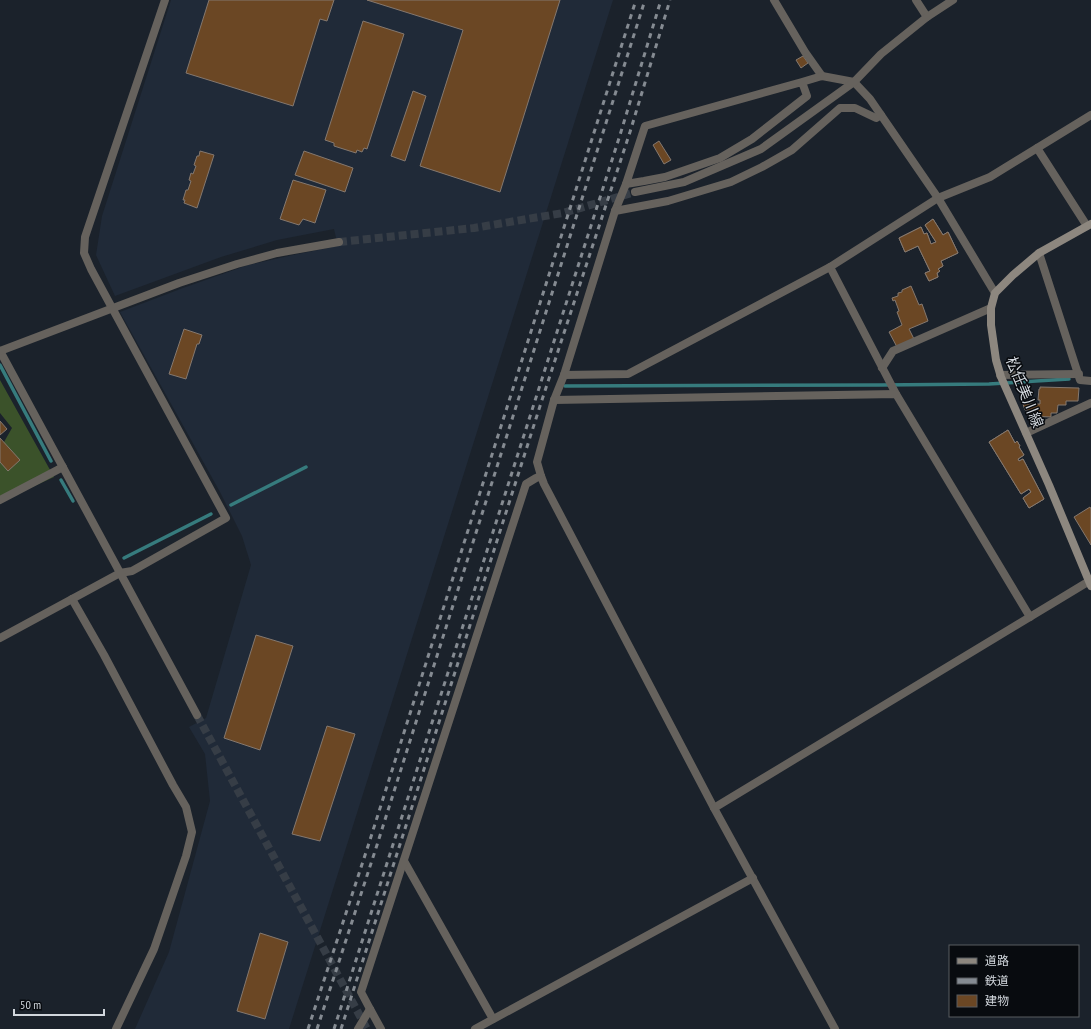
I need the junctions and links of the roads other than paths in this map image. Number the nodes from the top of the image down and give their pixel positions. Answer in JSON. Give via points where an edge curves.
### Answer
{"nodes":[{"id":1,"x":165,"y":0,"type":"edge"},
{"id":2,"x":774,"y":0,"type":"edge"},
{"id":3,"x":916,"y":0,"type":"edge"},
{"id":4,"x":954,"y":0,"type":"edge"},
{"id":5,"x":927,"y":16,"type":"junction"},
{"id":6,"x":822,"y":76,"type":"junction"},
{"id":7,"x":802,"y":82,"type":"junction"},
{"id":8,"x":854,"y":82,"type":"junction"},
{"id":9,"x":881,"y":115,"type":"junction"},
{"id":10,"x":1091,"y":115,"type":"edge"},
{"id":11,"x":1037,"y":148,"type":"junction"},
{"id":12,"x":626,"y":184,"type":"junction"},
{"id":13,"x":635,"y":192,"type":"tunnel mouth"},
{"id":14,"x":938,"y":198,"type":"junction"},
{"id":15,"x":615,"y":211,"type":"junction"},
{"id":16,"x":1089,"y":225,"type":"edge"},
{"id":17,"x":339,"y":242,"type":"tunnel mouth"},
{"id":18,"x":1039,"y":253,"type":"junction"},
{"id":19,"x":830,"y":267,"type":"junction"},
{"id":20,"x":995,"y":293,"type":"junction"},
{"id":21,"x":112,"y":308,"type":"junction"},
{"id":22,"x":991,"y":308,"type":"junction"},
{"id":23,"x":0,"y":351,"type":"edge"},
{"id":24,"x":882,"y":368,"type":"junction"},
{"id":25,"x":1078,"y":374,"type":"junction"},
{"id":26,"x":564,"y":375,"type":"junction"},
{"id":27,"x":1001,"y":376,"type":"junction"},
{"id":28,"x":1091,"y":381,"type":"edge"},
{"id":29,"x":896,"y":394,"type":"junction"},
{"id":30,"x":554,"y":400,"type":"junction"},
{"id":31,"x":1091,"y":403,"type":"edge"},
{"id":32,"x":1026,"y":433,"type":"junction"},
{"id":33,"x":63,"y":467,"type":"junction"},
{"id":34,"x":540,"y":476,"type":"junction"},
{"id":35,"x":0,"y":500,"type":"edge"},
{"id":36,"x":120,"y":572,"type":"junction"},
{"id":37,"x":1090,"y":582,"type":"edge"},
{"id":38,"x":72,"y":599,"type":"junction"},
{"id":39,"x":1030,"y":617,"type":"junction"},
{"id":40,"x":0,"y":638,"type":"edge"},
{"id":41,"x":197,"y":715,"type":"tunnel mouth"},
{"id":42,"x":714,"y":808,"type":"junction"},
{"id":43,"x":404,"y":861,"type":"junction"},
{"id":44,"x":753,"y":878,"type":"junction"},
{"id":45,"x":370,"y":1009,"type":"junction"},
{"id":46,"x":493,"y":1019,"type":"junction"},
{"id":47,"x":116,"y":1029,"type":"edge"},
{"id":48,"x":358,"y":1029,"type":"edge"},
{"id":49,"x":381,"y":1029,"type":"edge"},
{"id":50,"x":475,"y":1029,"type":"edge"},
{"id":51,"x":835,"y":1029,"type":"edge"}],
"edges":[{"from":1,"to":21,"type":"street","via":[[85,237],[84,253]]},
{"from":2,"to":6,"type":"street"},
{"from":3,"to":5,"type":"street"},
{"from":4,"to":5,"type":"street"},
{"from":5,"to":8,"type":"street","via":[[881,54]]},
{"from":6,"to":7,"type":"street"},
{"from":6,"to":8,"type":"street"},
{"from":7,"to":12,"type":"street","via":[[807,96],[752,139],[720,158],[665,177]]},
{"from":7,"to":12,"type":"street","via":[[645,126]]},
{"from":8,"to":9,"type":"street"},
{"from":8,"to":13,"type":"street","via":[[761,149],[684,182]]},
{"from":9,"to":14,"type":"street"},
{"from":9,"to":15,"type":"street","via":[[876,118],[855,108],[840,108],[792,150],[731,182],[668,201]]},
{"from":10,"to":11,"type":"street"},
{"from":11,"to":14,"type":"street","via":[[990,177]]},
{"from":11,"to":16,"type":"street"},
{"from":12,"to":15,"type":"street"},
{"from":14,"to":19,"type":"street"},
{"from":14,"to":20,"type":"street"},
{"from":15,"to":26,"type":"street"},
{"from":16,"to":18,"type":"main road"},
{"from":17,"to":21,"type":"street","via":[[277,253],[237,264]]},
{"from":18,"to":20,"type":"main road"},
{"from":18,"to":25,"type":"street"},
{"from":19,"to":24,"type":"street"},
{"from":19,"to":26,"type":"street","via":[[628,374]]},
{"from":20,"to":22,"type":"main road","name":"松任美川線"},
{"from":21,"to":23,"type":"street"},
{"from":21,"to":36,"type":"street","via":[[226,518],[132,571]]},
{"from":22,"to":24,"type":"street","via":[[893,351]]},
{"from":22,"to":27,"type":"main road","name":"松任美川線","via":[[996,360]]},
{"from":23,"to":33,"type":"street"},
{"from":24,"to":29,"type":"street"},
{"from":25,"to":27,"type":"street"},
{"from":25,"to":28,"type":"street","via":[[1080,380]]},
{"from":26,"to":30,"type":"street"},
{"from":27,"to":32,"type":"main road","name":"松任美川線"},
{"from":29,"to":30,"type":"street"},
{"from":29,"to":39,"type":"street"},
{"from":30,"to":34,"type":"street","via":[[537,462]]},
{"from":31,"to":32,"type":"street"},
{"from":32,"to":37,"type":"main road","name":"松任美川線"},
{"from":33,"to":35,"type":"street"},
{"from":33,"to":36,"type":"street"},
{"from":34,"to":42,"type":"street"},
{"from":34,"to":43,"type":"street","via":[[526,484]]},
{"from":36,"to":38,"type":"street"},
{"from":36,"to":41,"type":"street"},
{"from":37,"to":39,"type":"street"},
{"from":38,"to":40,"type":"street"},
{"from":38,"to":47,"type":"street","via":[[186,807],[192,832],[154,949]]},
{"from":39,"to":42,"type":"street"},
{"from":42,"to":44,"type":"street"},
{"from":43,"to":45,"type":"street","via":[[361,992]]},
{"from":43,"to":46,"type":"street"},
{"from":44,"to":46,"type":"street"},
{"from":44,"to":51,"type":"street"},
{"from":45,"to":48,"type":"street"},
{"from":45,"to":49,"type":"street"},
{"from":46,"to":50,"type":"street"}]}
